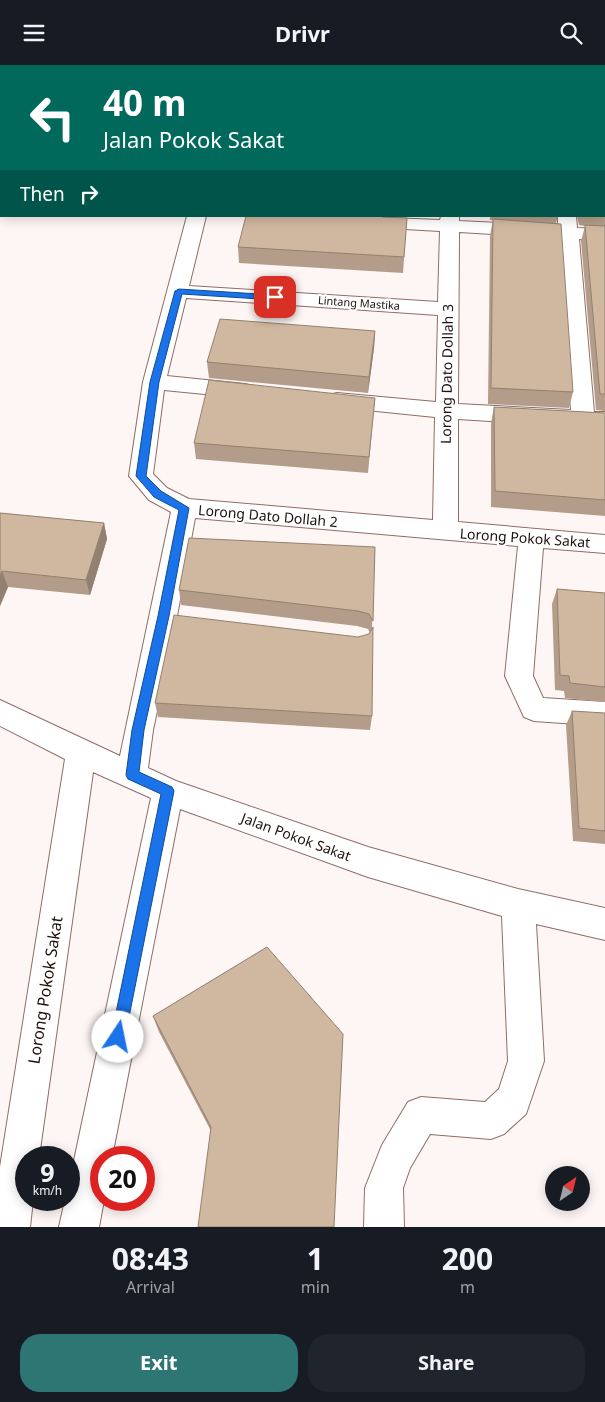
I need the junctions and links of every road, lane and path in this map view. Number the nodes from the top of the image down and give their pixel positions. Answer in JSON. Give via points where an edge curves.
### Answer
{"nodes":[{"id":1,"x":197,"y":217,"type":"edge"},
{"id":2,"x":450,"y":220,"type":"edge"},
{"id":3,"x":351,"y":221,"type":"edge"},
{"id":4,"x":568,"y":225,"type":"edge"},
{"id":5,"x":605,"y":235,"type":"edge"},
{"id":6,"x":179,"y":291,"type":"junction"},
{"id":7,"x":449,"y":309,"type":"junction"},
{"id":8,"x":154,"y":382,"type":"junction"},
{"id":9,"x":261,"y":393,"type":"edge"},
{"id":10,"x":320,"y":399,"type":"edge"},
{"id":11,"x":447,"y":411,"type":"junction"},
{"id":12,"x":594,"y":419,"type":"edge"},
{"id":13,"x":184,"y":508,"type":"junction"},
{"id":14,"x":445,"y":532,"type":"junction"},
{"id":15,"x":532,"y":539,"type":"junction"},
{"id":16,"x":605,"y":544,"type":"edge"},
{"id":17,"x":164,"y":616,"type":"junction"},
{"id":18,"x":193,"y":619,"type":"edge"},
{"id":19,"x":0,"y":712,"type":"edge"},
{"id":20,"x":605,"y":714,"type":"edge"},
{"id":21,"x":81,"y":753,"type":"junction"},
{"id":22,"x":132,"y":775,"type":"junction"},
{"id":23,"x":168,"y":791,"type":"junction"},
{"id":24,"x":518,"y":905,"type":"junction"},
{"id":25,"x":605,"y":924,"type":"edge"},
{"id":26,"x":10,"y":1227,"type":"edge"},
{"id":27,"x":79,"y":1227,"type":"edge"},
{"id":28,"x":384,"y":1227,"type":"edge"}],
"edges":[{"from":1,"to":6,"type":"street","name":"Lorong Dato Dollah 2"},
{"from":2,"to":3,"type":"street"},
{"from":2,"to":4,"type":"street"},
{"from":2,"to":7,"type":"street","name":"Lorong Dato Dollah 3"},
{"from":4,"to":5,"type":"street"},
{"from":4,"to":12,"type":"street"},
{"from":6,"to":7,"type":"street","name":"Lintang Mastika"},
{"from":6,"to":8,"type":"street","name":"Lorong Dato Dollah 2"},
{"from":7,"to":11,"type":"street","name":"Lorong Dato Dollah 3"},
{"from":8,"to":9,"type":"street"},
{"from":8,"to":13,"type":"street","name":"Lorong Dato Dollah 2","via":[[141,476],[158,494]]},
{"from":10,"to":11,"type":"street"},
{"from":11,"to":12,"type":"street"},
{"from":11,"to":14,"type":"street","name":"Lorong Dato Dollah 3"},
{"from":13,"to":14,"type":"street","name":"Lorong Dato Dollah 2"},
{"from":13,"to":17,"type":"street"},
{"from":14,"to":15,"type":"street","name":"Lorong Pokok Sakat"},
{"from":15,"to":16,"type":"street","name":"Lorong Pokok Sakat"},
{"from":15,"to":20,"type":"street","via":[[519,675],[534,709]]},
{"from":17,"to":18,"type":"street"},
{"from":17,"to":22,"type":"street","via":[[138,730]]},
{"from":19,"to":21,"type":"street","name":"Jalan Pokok Sakat"},
{"from":21,"to":22,"type":"street","name":"Jalan Pokok Sakat"},
{"from":21,"to":26,"type":"street","name":"Lorong Pokok Sakat"},
{"from":22,"to":23,"type":"street","name":"Jalan Pokok Sakat"},
{"from":23,"to":24,"type":"street","name":"Jalan Pokok Sakat","via":[[368,862]]},
{"from":23,"to":27,"type":"street"},
{"from":24,"to":25,"type":"street","name":"Jalan Pokok Sakat"},
{"from":24,"to":28,"type":"street","via":[[526,1061],[512,1101],[491,1121],[421,1115],[395,1158],[384,1188]]}]}
